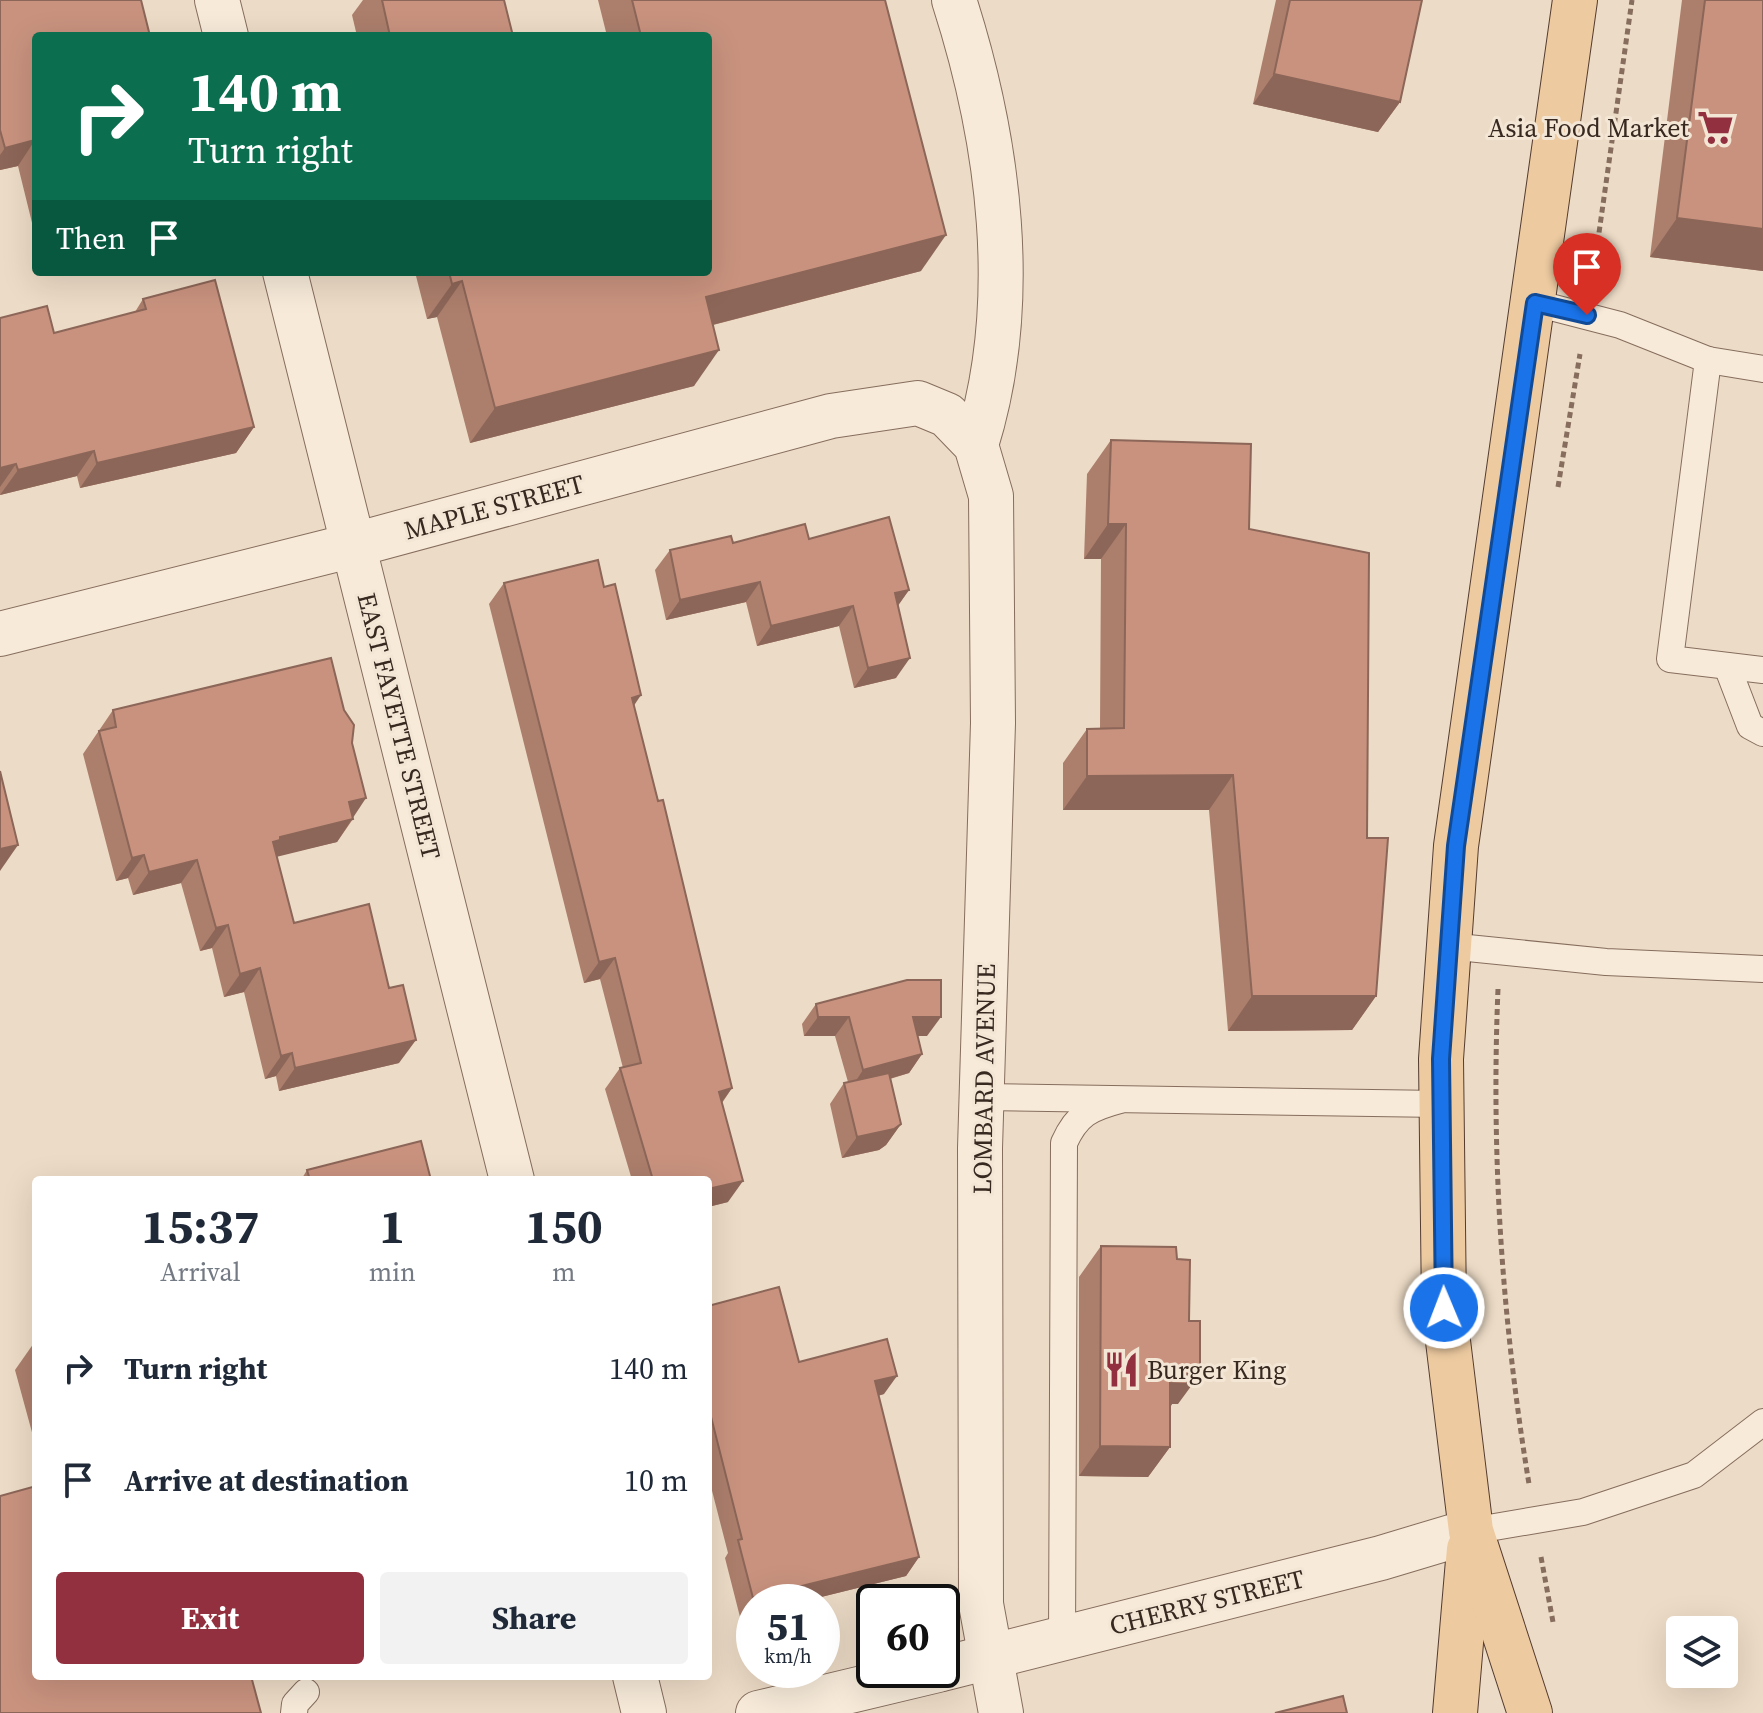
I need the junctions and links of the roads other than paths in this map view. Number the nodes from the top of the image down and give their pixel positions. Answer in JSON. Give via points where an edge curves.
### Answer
{"nodes":[{"id":1,"x":217,"y":0,"type":"edge"},
{"id":2,"x":954,"y":0,"type":"edge"},
{"id":3,"x":1575,"y":0,"type":"edge"},
{"id":4,"x":225,"y":32,"type":"edge"},
{"id":5,"x":286,"y":276,"type":"edge"},
{"id":6,"x":1535,"y":303,"type":"junction"},
{"id":7,"x":1708,"y":360,"type":"junction"},
{"id":8,"x":1763,"y":369,"type":"edge"},
{"id":9,"x":976,"y":445,"type":"junction"},
{"id":10,"x":354,"y":545,"type":"junction"},
{"id":11,"x":0,"y":634,"type":"edge"},
{"id":12,"x":1727,"y":666,"type":"junction"},
{"id":13,"x":1763,"y":670,"type":"edge"},
{"id":14,"x":1763,"y":733,"type":"edge"},
{"id":15,"x":1448,"y":946,"type":"junction"},
{"id":16,"x":1763,"y":969,"type":"edge"},
{"id":17,"x":982,"y":1097,"type":"junction"},
{"id":18,"x":1120,"y":1100,"type":"junction"},
{"id":19,"x":1441,"y":1104,"type":"junction"},
{"id":20,"x":511,"y":1176,"type":"edge"},
{"id":21,"x":1763,"y":1422,"type":"edge"},
{"id":22,"x":1471,"y":1531,"type":"junction"},
{"id":23,"x":1062,"y":1640,"type":"junction"},
{"id":24,"x":988,"y":1658,"type":"junction"},
{"id":25,"x":960,"y":1665,"type":"edge"},
{"id":26,"x":636,"y":1680,"type":"edge"},
{"id":27,"x":864,"y":1688,"type":"edge"},
{"id":28,"x":644,"y":1713,"type":"edge"},
{"id":29,"x":758,"y":1713,"type":"edge"},
{"id":30,"x":1001,"y":1713,"type":"edge"},
{"id":31,"x":1455,"y":1713,"type":"edge"},
{"id":32,"x":1530,"y":1713,"type":"edge"}],
"edges":[{"from":1,"to":4,"type":"street"},
{"from":2,"to":9,"type":"street","via":[[991,149],[1001,261],[991,395]]},
{"from":3,"to":6,"type":"main road"},
{"from":5,"to":10,"type":"street","name":"EAST FAYETTE STREET"},
{"from":6,"to":7,"type":"lane","via":[[1620,325]]},
{"from":6,"to":15,"type":"main road","via":[[1456,846]]},
{"from":7,"to":8,"type":"lane"},
{"from":7,"to":12,"type":"lane","via":[[1670,659]]},
{"from":9,"to":10,"type":"street","name":"MAPLE STREET","via":[[947,415],[918,403],[831,416]]},
{"from":9,"to":17,"type":"street","name":"LOMBARD AVENUE","via":[[991,496],[992,526],[993,723]]},
{"from":10,"to":11,"type":"street","name":"MAPLE STREET"},
{"from":10,"to":20,"type":"street","name":"EAST FAYETTE STREET"},
{"from":12,"to":13,"type":"lane"},
{"from":12,"to":14,"type":"lane","via":[[1750,726]]},
{"from":15,"to":16,"type":"lane","via":[[1606,962]]},
{"from":15,"to":19,"type":"main road"},
{"from":17,"to":18,"type":"lane"},
{"from":17,"to":24,"type":"street","name":"LOMBARD AVENUE","via":[[981,1588]]},
{"from":18,"to":19,"type":"lane"},
{"from":18,"to":23,"type":"lane","via":[[1090,1108],[1074,1121],[1064,1143]]},
{"from":19,"to":22,"type":"main road","via":[[1444,1308]]},
{"from":21,"to":22,"type":"lane","via":[[1694,1475],[1583,1512]]},
{"from":22,"to":23,"type":"street","name":"CHERRY STREET"},
{"from":22,"to":31,"type":"main road"},
{"from":22,"to":32,"type":"main road"},
{"from":23,"to":24,"type":"street","name":"CHERRY STREET"},
{"from":24,"to":25,"type":"street","name":"CHERRY STREET"},
{"from":24,"to":30,"type":"street","name":"LOMBARD AVENUE"},
{"from":26,"to":28,"type":"street"},
{"from":27,"to":29,"type":"street","name":"CHERRY STREET"}]}
